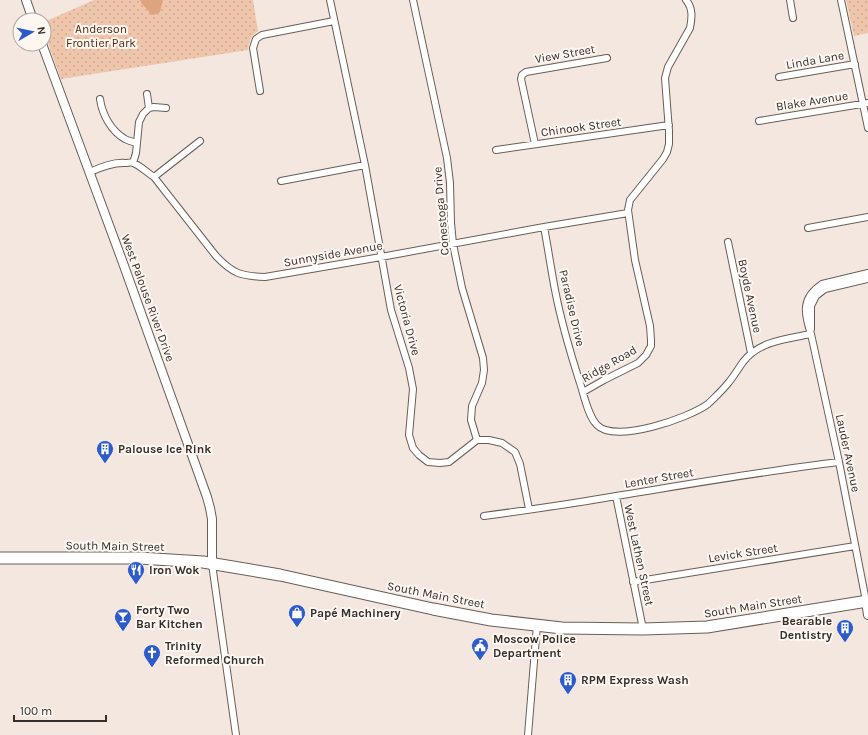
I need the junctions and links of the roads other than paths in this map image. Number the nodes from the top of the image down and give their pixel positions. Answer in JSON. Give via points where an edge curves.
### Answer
{"nodes":[{"id":1,"x":26,"y":0,"type":"edge"},
{"id":2,"x":330,"y":0,"type":"edge"},
{"id":3,"x":413,"y":0,"type":"edge"},
{"id":4,"x":686,"y":0,"type":"edge"},
{"id":5,"x":790,"y":0,"type":"edge"},
{"id":6,"x":841,"y":0,"type":"edge"},
{"id":7,"x":30,"y":12,"type":"edge"},
{"id":8,"x":793,"y":18,"type":"dead end"},
{"id":9,"x":334,"y":21,"type":"junction"},
{"id":10,"x":45,"y":52,"type":"edge"},
{"id":11,"x":607,"y":58,"type":"dead end"},
{"id":12,"x":855,"y":64,"type":"junction"},
{"id":13,"x":779,"y":77,"type":"dead end"},
{"id":14,"x":260,"y":91,"type":"dead end"},
{"id":15,"x":147,"y":94,"type":"dead end"},
{"id":16,"x":100,"y":99,"type":"dead end"},
{"id":17,"x":865,"y":103,"type":"edge"},
{"id":18,"x":149,"y":108,"type":"junction"},
{"id":19,"x":166,"y":108,"type":"dead end"},
{"id":20,"x":759,"y":120,"type":"dead end"},
{"id":21,"x":669,"y":125,"type":"junction"},
{"id":22,"x":868,"y":128,"type":"edge"},
{"id":23,"x":200,"y":141,"type":"dead end"},
{"id":24,"x":138,"y":143,"type":"junction"},
{"id":25,"x":535,"y":144,"type":"junction"},
{"id":26,"x":496,"y":150,"type":"dead end"},
{"id":27,"x":133,"y":163,"type":"junction"},
{"id":28,"x":365,"y":165,"type":"junction"},
{"id":29,"x":90,"y":172,"type":"junction"},
{"id":30,"x":154,"y":177,"type":"junction"},
{"id":31,"x":281,"y":181,"type":"dead end"},
{"id":32,"x":628,"y":214,"type":"junction"},
{"id":33,"x":868,"y":217,"type":"edge"},
{"id":34,"x":544,"y":227,"type":"junction"},
{"id":35,"x":808,"y":228,"type":"dead end"},
{"id":36,"x":728,"y":242,"type":"dead end"},
{"id":37,"x":453,"y":244,"type":"junction"},
{"id":38,"x":381,"y":257,"type":"junction"},
{"id":39,"x":868,"y":273,"type":"edge"},
{"id":40,"x":868,"y":279,"type":"edge"},
{"id":41,"x":811,"y":334,"type":"junction"},
{"id":42,"x":751,"y":353,"type":"junction"},
{"id":43,"x":583,"y":392,"type":"junction"},
{"id":44,"x":477,"y":440,"type":"junction"},
{"id":45,"x":839,"y":462,"type":"junction"},
{"id":46,"x":616,"y":496,"type":"junction"},
{"id":47,"x":529,"y":509,"type":"junction"},
{"id":48,"x":484,"y":516,"type":"dead end"},
{"id":49,"x":855,"y":546,"type":"junction"},
{"id":50,"x":0,"y":558,"type":"edge"},
{"id":51,"x":212,"y":564,"type":"junction"},
{"id":52,"x":634,"y":582,"type":"junction"},
{"id":53,"x":867,"y":601,"type":"edge"},
{"id":54,"x":868,"y":615,"type":"edge"},
{"id":55,"x":642,"y":624,"type":"junction"},
{"id":56,"x":537,"y":625,"type":"junction"},
{"id":57,"x":236,"y":735,"type":"edge"},
{"id":58,"x":528,"y":735,"type":"edge"}],
"edges":[{"from":1,"to":7,"type":"street"},
{"from":2,"to":9,"type":"street","name":"Victoria Drive"},
{"from":3,"to":37,"type":"street","name":"Conestoga Drive","via":[[447,158]]},
{"from":4,"to":21,"type":"street","name":"Ridge Road","via":[[691,8],[692,21],[665,78]]},
{"from":5,"to":8,"type":"street"},
{"from":6,"to":12,"type":"street"},
{"from":9,"to":14,"type":"street","via":[[262,35],[256,39],[253,48]]},
{"from":9,"to":28,"type":"street","name":"Victoria Drive"},
{"from":10,"to":29,"type":"street","name":"West Palouse River Drive"},
{"from":11,"to":25,"type":"street","name":"View Street","via":[[526,72],[522,75]]},
{"from":12,"to":13,"type":"street","name":"Linda Lane"},
{"from":12,"to":17,"type":"street"},
{"from":15,"to":18,"type":"street"},
{"from":16,"to":24,"type":"street","via":[[106,117],[119,134]]},
{"from":17,"to":20,"type":"street","name":"Blake Avenue"},
{"from":17,"to":22,"type":"street"},
{"from":18,"to":19,"type":"street"},
{"from":18,"to":24,"type":"street","via":[[139,122]]},
{"from":21,"to":25,"type":"street","name":"Chinook Street"},
{"from":21,"to":32,"type":"street","name":"Ridge Road","via":[[667,152],[630,200]]},
{"from":23,"to":30,"type":"street"},
{"from":24,"to":27,"type":"street"},
{"from":25,"to":26,"type":"street","name":"Chinook Street"},
{"from":27,"to":29,"type":"street","via":[[112,164]]},
{"from":27,"to":30,"type":"street","name":"Sunnyside Avenue"},
{"from":28,"to":31,"type":"street"},
{"from":28,"to":38,"type":"street","name":"Victoria Drive"},
{"from":29,"to":51,"type":"street","name":"West Palouse River Drive","via":[[209,502],[212,519]]},
{"from":30,"to":38,"type":"street","name":"Sunnyside Avenue","via":[[216,256],[236,272],[265,277]]},
{"from":32,"to":34,"type":"street","name":"Sunnyside Avenue"},
{"from":32,"to":43,"type":"street","name":"Ridge Road","via":[[634,260],[650,326],[651,346],[638,363]]},
{"from":33,"to":35,"type":"street"},
{"from":34,"to":37,"type":"street","name":"Sunnyside Avenue"},
{"from":34,"to":43,"type":"street","name":"Paradise Drive","via":[[566,339]]},
{"from":36,"to":42,"type":"street","name":"Boyde Avenue"},
{"from":37,"to":38,"type":"street","name":"Sunnyside Avenue"},
{"from":37,"to":44,"type":"street","name":"Conestoga Drive","via":[[462,288],[483,358],[482,383],[472,406],[471,420]]},
{"from":38,"to":44,"type":"street","name":"Victoria Drive","via":[[391,310],[413,389],[409,435],[413,448],[428,462],[450,462]]},
{"from":39,"to":41,"type":"street","name":"Lauder Avenue","via":[[831,281],[816,288],[806,304],[805,312]]},
{"from":40,"to":41,"type":"street","name":"Lauder Avenue","via":[[825,289],[816,296],[811,306]]},
{"from":41,"to":42,"type":"street","name":"Ridge Road","via":[[779,340]]},
{"from":41,"to":45,"type":"street","name":"Lauder Avenue"},
{"from":42,"to":43,"type":"street","name":"Ridge Road","via":[[717,396],[680,418],[654,426],[616,432],[605,430],[593,420]]},
{"from":44,"to":47,"type":"street","via":[[502,443],[514,452],[520,464]]},
{"from":45,"to":46,"type":"street","name":"Lenter Street"},
{"from":45,"to":49,"type":"street","name":"Lauder Avenue"},
{"from":46,"to":47,"type":"street","name":"Lenter Street"},
{"from":46,"to":52,"type":"street","name":"West Lathen Street"},
{"from":47,"to":48,"type":"street","name":"Lenter Street"},
{"from":49,"to":52,"type":"street","name":"Levick Street"},
{"from":49,"to":53,"type":"street","name":"Lauder Avenue"},
{"from":50,"to":51,"type":"highway","name":"South Main Street","via":[[139,558]]},
{"from":51,"to":56,"type":"highway","name":"South Main Street","via":[[280,575],[432,609]]},
{"from":51,"to":57,"type":"street"},
{"from":52,"to":55,"type":"street","name":"West Lathen Street"},
{"from":53,"to":54,"type":"street"},
{"from":53,"to":55,"type":"highway","name":"South Main Street","via":[[707,627]]},
{"from":55,"to":56,"type":"highway","name":"South Main Street","via":[[562,628]]},
{"from":56,"to":58,"type":"street"}]}
